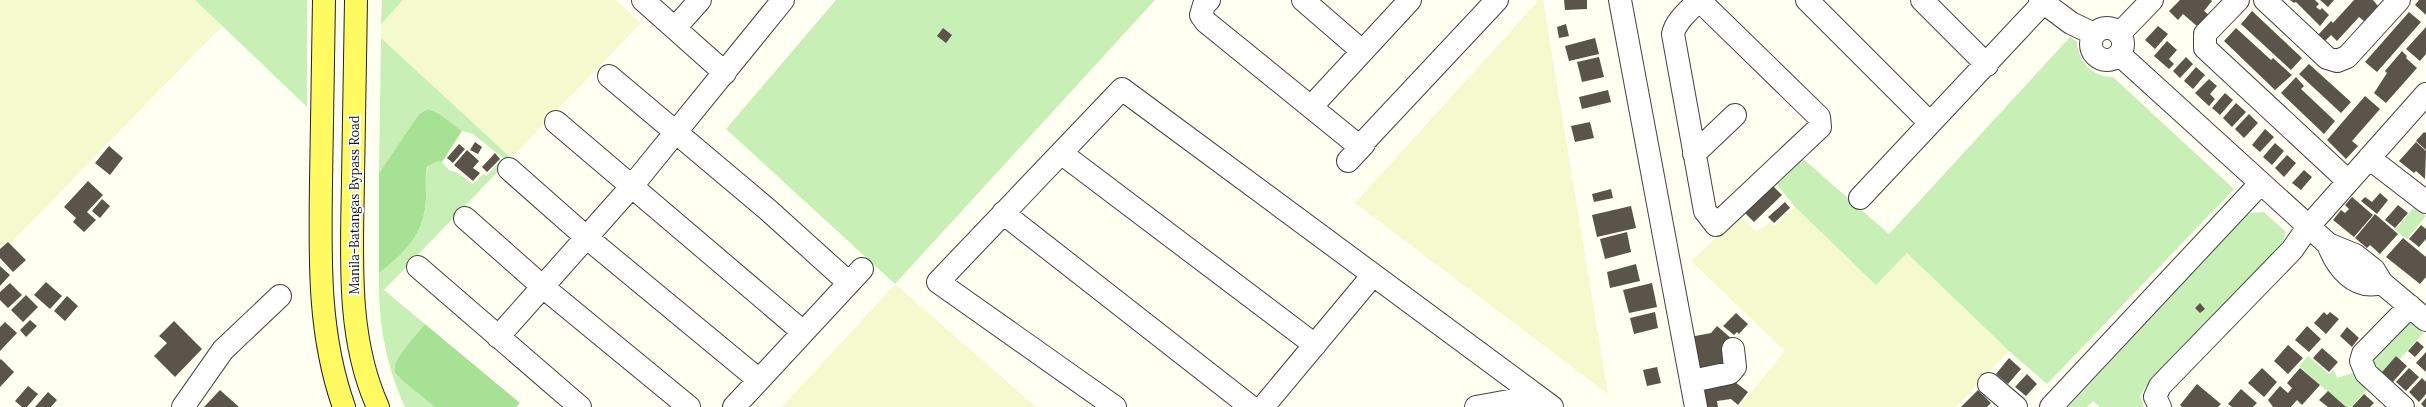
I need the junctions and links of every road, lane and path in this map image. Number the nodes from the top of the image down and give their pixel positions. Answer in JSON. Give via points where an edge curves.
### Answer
{"nodes":[{"id":1,"x":324,"y":0,"type":"edge"},
{"id":2,"x":356,"y":0,"type":"edge"},
{"id":3,"x":643,"y":0,"type":"edge"},
{"id":4,"x":700,"y":0,"type":"edge"},
{"id":5,"x":783,"y":0,"type":"edge"},
{"id":6,"x":1303,"y":0,"type":"edge"},
{"id":7,"x":1497,"y":0,"type":"edge"},
{"id":8,"x":1620,"y":0,"type":"edge"},
{"id":9,"x":1699,"y":0,"type":"edge"},
{"id":10,"x":1807,"y":0,"type":"edge"},
{"id":11,"x":1922,"y":0,"type":"edge"},
{"id":12,"x":2152,"y":0,"type":"edge"},
{"id":13,"x":2238,"y":0,"type":"edge"},
{"id":14,"x":2265,"y":0,"type":"edge"},
{"id":15,"x":2399,"y":0,"type":"edge"},
{"id":16,"x":2041,"y":2,"type":"edge"},
{"id":17,"x":1200,"y":3,"type":"edge"},
{"id":18,"x":1401,"y":3,"type":"edge"},
{"id":19,"x":675,"y":28,"type":"junction"},
{"id":20,"x":2120,"y":33,"type":"junction"},
{"id":21,"x":2094,"y":34,"type":"junction"},
{"id":22,"x":1362,"y":51,"type":"junction"},
{"id":23,"x":2120,"y":56,"type":"junction"},
{"id":24,"x":1987,"y":65,"type":"junction"},
{"id":25,"x":725,"y":74,"type":"junction"},
{"id":26,"x":609,"y":76,"type":"dead end"},
{"id":27,"x":2426,"y":94,"type":"edge"},
{"id":28,"x":1311,"y":107,"type":"junction"},
{"id":29,"x":1735,"y":115,"type":"dead end"},
{"id":30,"x":556,"y":122,"type":"dead end"},
{"id":31,"x":1930,"y":124,"type":"junction"},
{"id":32,"x":675,"y":132,"type":"junction"},
{"id":33,"x":1364,"y":144,"type":"junction"},
{"id":34,"x":1061,"y":153,"type":"junction"},
{"id":35,"x":1694,"y":154,"type":"junction"},
{"id":36,"x":2369,"y":158,"type":"junction"},
{"id":37,"x":1348,"y":161,"type":"dead end"},
{"id":38,"x":509,"y":170,"type":"dead end"},
{"id":39,"x":2348,"y":181,"type":"junction"},
{"id":40,"x":2260,"y":184,"type":"junction"},
{"id":41,"x":632,"y":186,"type":"junction"},
{"id":42,"x":1860,"y":198,"type":"dead end"},
{"id":43,"x":2426,"y":202,"type":"edge"},
{"id":44,"x":1003,"y":213,"type":"junction"},
{"id":45,"x":465,"y":218,"type":"dead end"},
{"id":46,"x":2308,"y":226,"type":"junction"},
{"id":47,"x":586,"y":237,"type":"junction"},
{"id":48,"x":418,"y":267,"type":"dead end"},
{"id":49,"x":1373,"y":275,"type":"junction"},
{"id":50,"x":543,"y":287,"type":"junction"},
{"id":51,"x":280,"y":296,"type":"dead end"},
{"id":52,"x":2410,"y":306,"type":"junction"},
{"id":53,"x":2426,"y":320,"type":"edge"},
{"id":54,"x":803,"y":332,"type":"junction"},
{"id":55,"x":498,"y":337,"type":"junction"},
{"id":56,"x":1315,"y":345,"type":"junction"},
{"id":57,"x":1733,"y":349,"type":"dead end"},
{"id":58,"x":759,"y":380,"type":"junction"},
{"id":59,"x":1692,"y":381,"type":"junction"},
{"id":60,"x":1989,"y":384,"type":"dead end"},
{"id":61,"x":1544,"y":402,"type":"edge"},
{"id":62,"x":183,"y":407,"type":"edge"},
{"id":63,"x":344,"y":407,"type":"edge"},
{"id":64,"x":378,"y":407,"type":"edge"},
{"id":65,"x":580,"y":407,"type":"edge"},
{"id":66,"x":689,"y":407,"type":"edge"},
{"id":67,"x":734,"y":407,"type":"edge"},
{"id":68,"x":1115,"y":407,"type":"edge"},
{"id":69,"x":1251,"y":407,"type":"edge"},
{"id":70,"x":1263,"y":407,"type":"edge"},
{"id":71,"x":1476,"y":407,"type":"edge"},
{"id":72,"x":1696,"y":407,"type":"edge"},
{"id":73,"x":2016,"y":407,"type":"edge"},
{"id":74,"x":2020,"y":407,"type":"edge"},
{"id":75,"x":2026,"y":407,"type":"edge"},
{"id":76,"x":2051,"y":407,"type":"edge"},
{"id":77,"x":2160,"y":407,"type":"edge"},
{"id":78,"x":2403,"y":407,"type":"edge"}],
"edges":[{"from":1,"to":63,"type":"main road","via":[[320,247],[322,303],[329,355]]},
{"from":2,"to":64,"type":"main road","name":"Manila-Batangas Bypass Road","via":[[352,248],[354,301],[360,349]]},
{"from":3,"to":19,"type":"street"},
{"from":4,"to":19,"type":"street"},
{"from":5,"to":25,"type":"street"},
{"from":6,"to":22,"type":"street"},
{"from":7,"to":33,"type":"street"},
{"from":8,"to":59,"type":"street"},
{"from":9,"to":35,"type":"street","via":[[1676,26],[1673,34]]},
{"from":9,"to":35,"type":"street","via":[[1826,125],[1718,224],[1706,215]]},
{"from":10,"to":31,"type":"street"},
{"from":11,"to":24,"type":"street"},
{"from":12,"to":20,"type":"street"},
{"from":13,"to":39,"type":"street","via":[[2205,34],[2205,48]]},
{"from":14,"to":15,"type":"street","via":[[2327,58],[2337,61],[2347,57]]},
{"from":16,"to":21,"type":"street","via":[[2071,23]]},
{"from":16,"to":24,"type":"street"},
{"from":17,"to":28,"type":"street","via":[[1201,15],[1206,22]]},
{"from":18,"to":22,"type":"street"},
{"from":19,"to":25,"type":"street"},
{"from":20,"to":21,"type":"street","via":[[2108,27]]},
{"from":20,"to":23,"type":"street","via":[[2124,44]]},
{"from":21,"to":23,"type":"street","via":[[2091,44],[2096,56],[2108,61]]},
{"from":22,"to":28,"type":"street"},
{"from":23,"to":40,"type":"street"},
{"from":24,"to":31,"type":"street"},
{"from":25,"to":32,"type":"street"},
{"from":26,"to":32,"type":"street"},
{"from":27,"to":36,"type":"street"},
{"from":28,"to":33,"type":"street","via":[[1357,144]]},
{"from":29,"to":35,"type":"street"},
{"from":30,"to":41,"type":"street"},
{"from":31,"to":42,"type":"street"},
{"from":32,"to":41,"type":"street"},
{"from":32,"to":54,"type":"street","via":[[767,209],[855,276]]},
{"from":33,"to":37,"type":"street"},
{"from":34,"to":44,"type":"street"},
{"from":34,"to":49,"type":"street","via":[[1122,89]]},
{"from":34,"to":56,"type":"street"},
{"from":36,"to":39,"type":"street"},
{"from":36,"to":43,"type":"street"},
{"from":38,"to":47,"type":"street"},
{"from":39,"to":46,"type":"street"},
{"from":40,"to":46,"type":"street"},
{"from":40,"to":76,"type":"street"},
{"from":41,"to":47,"type":"street"},
{"from":41,"to":54,"type":"street"},
{"from":44,"to":68,"type":"street","via":[[938,282]]},
{"from":44,"to":69,"type":"street"},
{"from":45,"to":50,"type":"street"},
{"from":46,"to":52,"type":"street","via":[[2328,244],[2335,262],[2357,282],[2370,285],[2382,283]]},
{"from":46,"to":77,"type":"street","via":[[2292,250],[2160,386],[2155,397]]},
{"from":47,"to":50,"type":"street"},
{"from":47,"to":58,"type":"street"},
{"from":48,"to":55,"type":"street"},
{"from":49,"to":56,"type":"street"},
{"from":49,"to":61,"type":"street"},
{"from":50,"to":55,"type":"street"},
{"from":50,"to":66,"type":"street"},
{"from":51,"to":62,"type":"street","via":[[223,350]]},
{"from":52,"to":53,"type":"street"},
{"from":52,"to":78,"type":"street","via":[[2363,354],[2360,361],[2366,373]]},
{"from":54,"to":58,"type":"street"},
{"from":55,"to":65,"type":"street"},
{"from":56,"to":70,"type":"street"},
{"from":57,"to":59,"type":"street","via":[[1735,367],[1730,373]]},
{"from":58,"to":67,"type":"street"},
{"from":59,"to":72,"type":"street"},
{"from":60,"to":73,"type":"street"},
{"from":61,"to":71,"type":"street"},
{"from":74,"to":75,"type":"street"}]}
